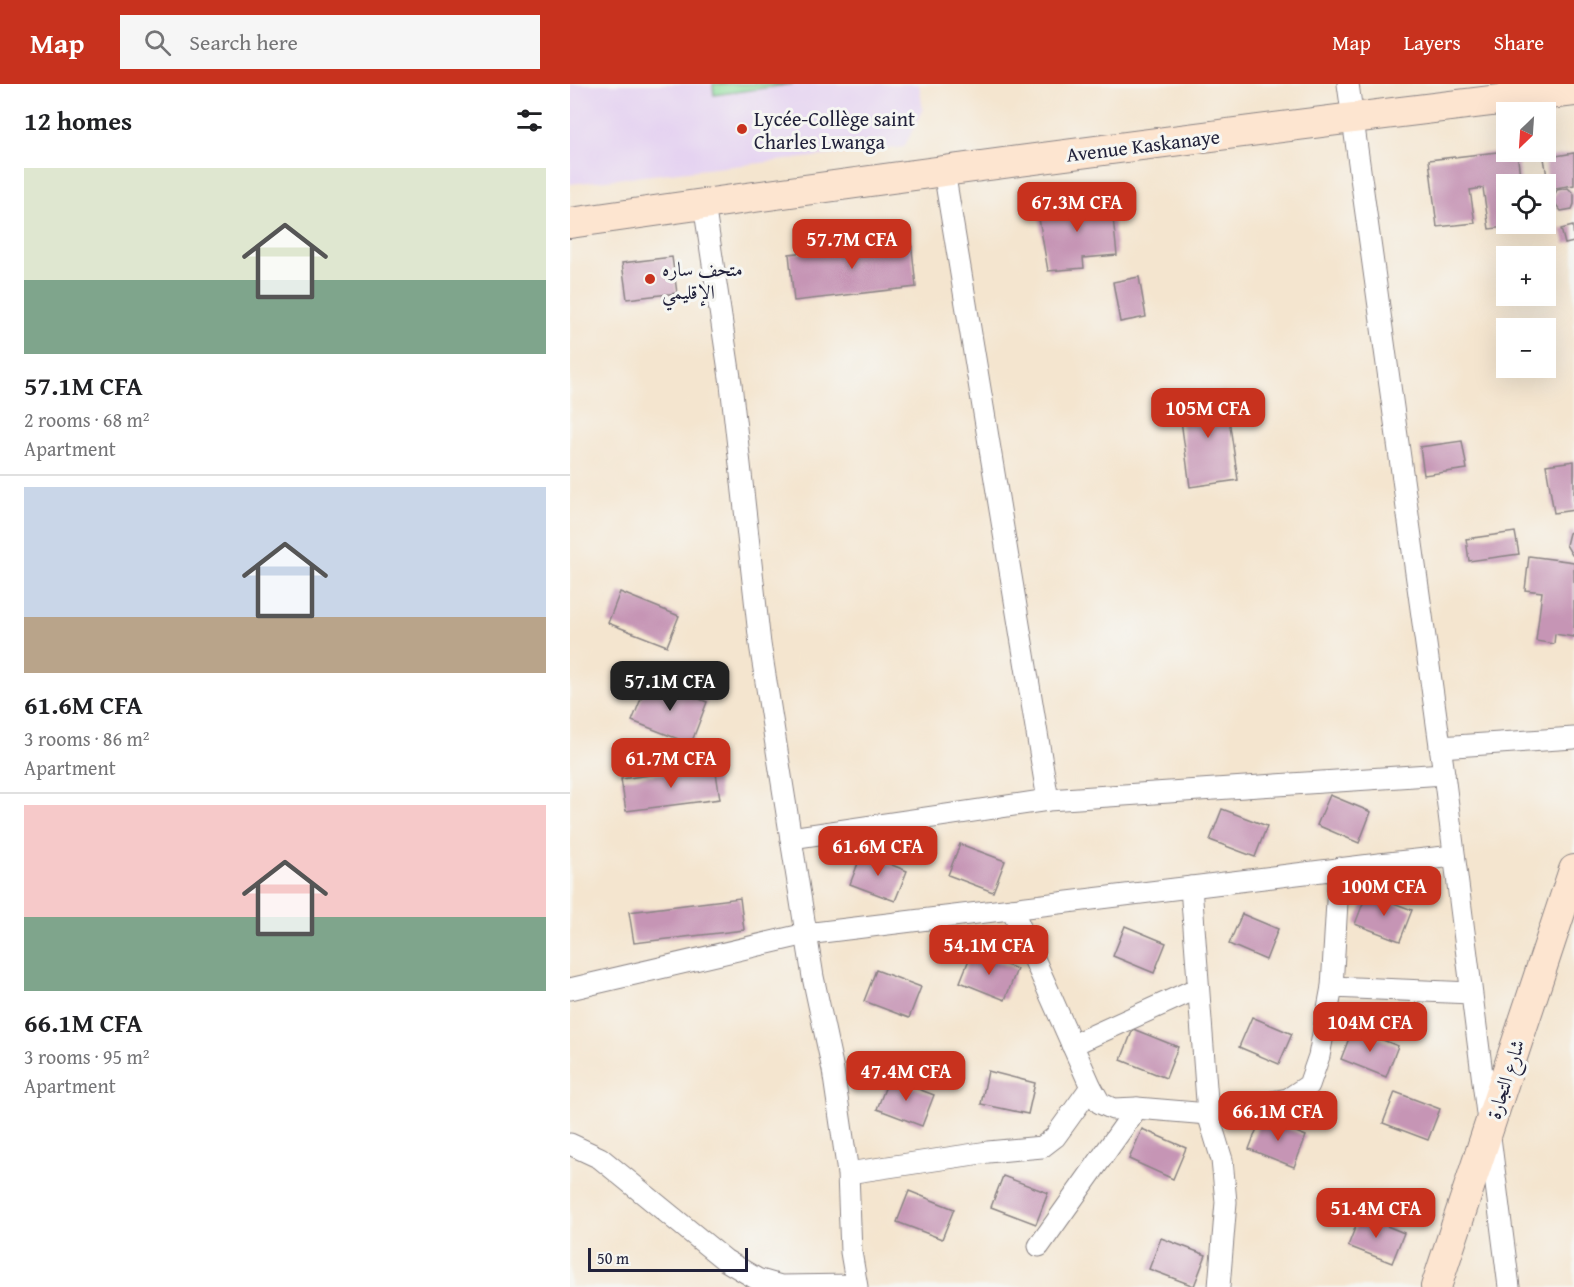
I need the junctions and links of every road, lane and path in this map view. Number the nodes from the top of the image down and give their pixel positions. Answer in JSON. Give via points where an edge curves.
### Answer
{"nodes":[{"id":1,"x":1348,"y":84,"type":"edge"},
{"id":2,"x":1574,"y":91,"type":"edge"},
{"id":3,"x":1352,"y":117,"type":"junction"},
{"id":4,"x":944,"y":171,"type":"junction"},
{"id":5,"x":704,"y":204,"type":"junction"},
{"id":6,"x":570,"y":224,"type":"edge"},
{"id":7,"x":1574,"y":738,"type":"edge"},
{"id":8,"x":1440,"y":747,"type":"junction"},
{"id":9,"x":1444,"y":774,"type":"junction"},
{"id":10,"x":1048,"y":801,"type":"junction"},
{"id":11,"x":791,"y":838,"type":"junction"},
{"id":12,"x":1454,"y":856,"type":"junction"},
{"id":13,"x":1339,"y":868,"type":"junction"},
{"id":14,"x":1574,"y":870,"type":"edge"},
{"id":15,"x":1191,"y":887,"type":"junction"},
{"id":16,"x":1012,"y":909,"type":"junction"},
{"id":17,"x":806,"y":934,"type":"junction"},
{"id":18,"x":1332,"y":987,"type":"junction"},
{"id":19,"x":1198,"y":988,"type":"junction"},
{"id":20,"x":570,"y":989,"type":"edge"},
{"id":21,"x":1471,"y":993,"type":"junction"},
{"id":22,"x":1072,"y":1045,"type":"junction"},
{"id":23,"x":1091,"y":1087,"type":"junction"},
{"id":24,"x":1137,"y":1108,"type":"junction"},
{"id":25,"x":1208,"y":1114,"type":"junction"},
{"id":26,"x":1488,"y":1130,"type":"junction"},
{"id":27,"x":570,"y":1144,"type":"edge"},
{"id":28,"x":848,"y":1173,"type":"junction"},
{"id":29,"x":1039,"y":1246,"type":"dead end"},
{"id":30,"x":856,"y":1286,"type":"edge"},
{"id":31,"x":1219,"y":1287,"type":"edge"},
{"id":32,"x":1436,"y":1287,"type":"edge"},
{"id":33,"x":1509,"y":1287,"type":"edge"}],
"edges":[{"from":1,"to":3,"type":"street"},
{"from":2,"to":3,"type":"street","name":"Avenue Kaskanaye"},
{"from":3,"to":4,"type":"street","name":"Avenue Kaskanaye"},
{"from":3,"to":8,"type":"street"},
{"from":4,"to":5,"type":"street","name":"Avenue Kaskanaye"},
{"from":4,"to":10,"type":"street"},
{"from":5,"to":6,"type":"street","name":"Avenue Kaskanaye"},
{"from":5,"to":11,"type":"street","via":[[731,384],[760,644]]},
{"from":7,"to":8,"type":"street"},
{"from":8,"to":9,"type":"street"},
{"from":9,"to":10,"type":"street"},
{"from":9,"to":12,"type":"street"},
{"from":10,"to":11,"type":"street"},
{"from":11,"to":17,"type":"street"},
{"from":12,"to":13,"type":"street"},
{"from":12,"to":21,"type":"street"},
{"from":13,"to":15,"type":"street"},
{"from":13,"to":18,"type":"street"},
{"from":14,"to":26,"type":"street","name":"شارع التجارة"},
{"from":15,"to":16,"type":"street"},
{"from":15,"to":19,"type":"street"},
{"from":16,"to":17,"type":"street"},
{"from":16,"to":22,"type":"street"},
{"from":17,"to":20,"type":"street"},
{"from":17,"to":28,"type":"street"},
{"from":18,"to":21,"type":"street"},
{"from":18,"to":25,"type":"street","via":[[1319,1056],[1309,1085],[1288,1099]]},
{"from":19,"to":22,"type":"street"},
{"from":19,"to":25,"type":"street"},
{"from":21,"to":26,"type":"street"},
{"from":22,"to":23,"type":"street"},
{"from":23,"to":24,"type":"street","via":[[1100,1103],[1113,1109]]},
{"from":23,"to":28,"type":"street","via":[[1055,1137],[1042,1147]]},
{"from":24,"to":25,"type":"street"},
{"from":24,"to":29,"type":"street"},
{"from":25,"to":31,"type":"street","via":[[1222,1160],[1226,1202]]},
{"from":26,"to":32,"type":"street","name":"شارع التجارة"},
{"from":26,"to":33,"type":"street"},
{"from":27,"to":30,"type":"street","via":[[600,1158],[725,1260],[757,1279],[782,1286]]},
{"from":28,"to":30,"type":"street"}]}
